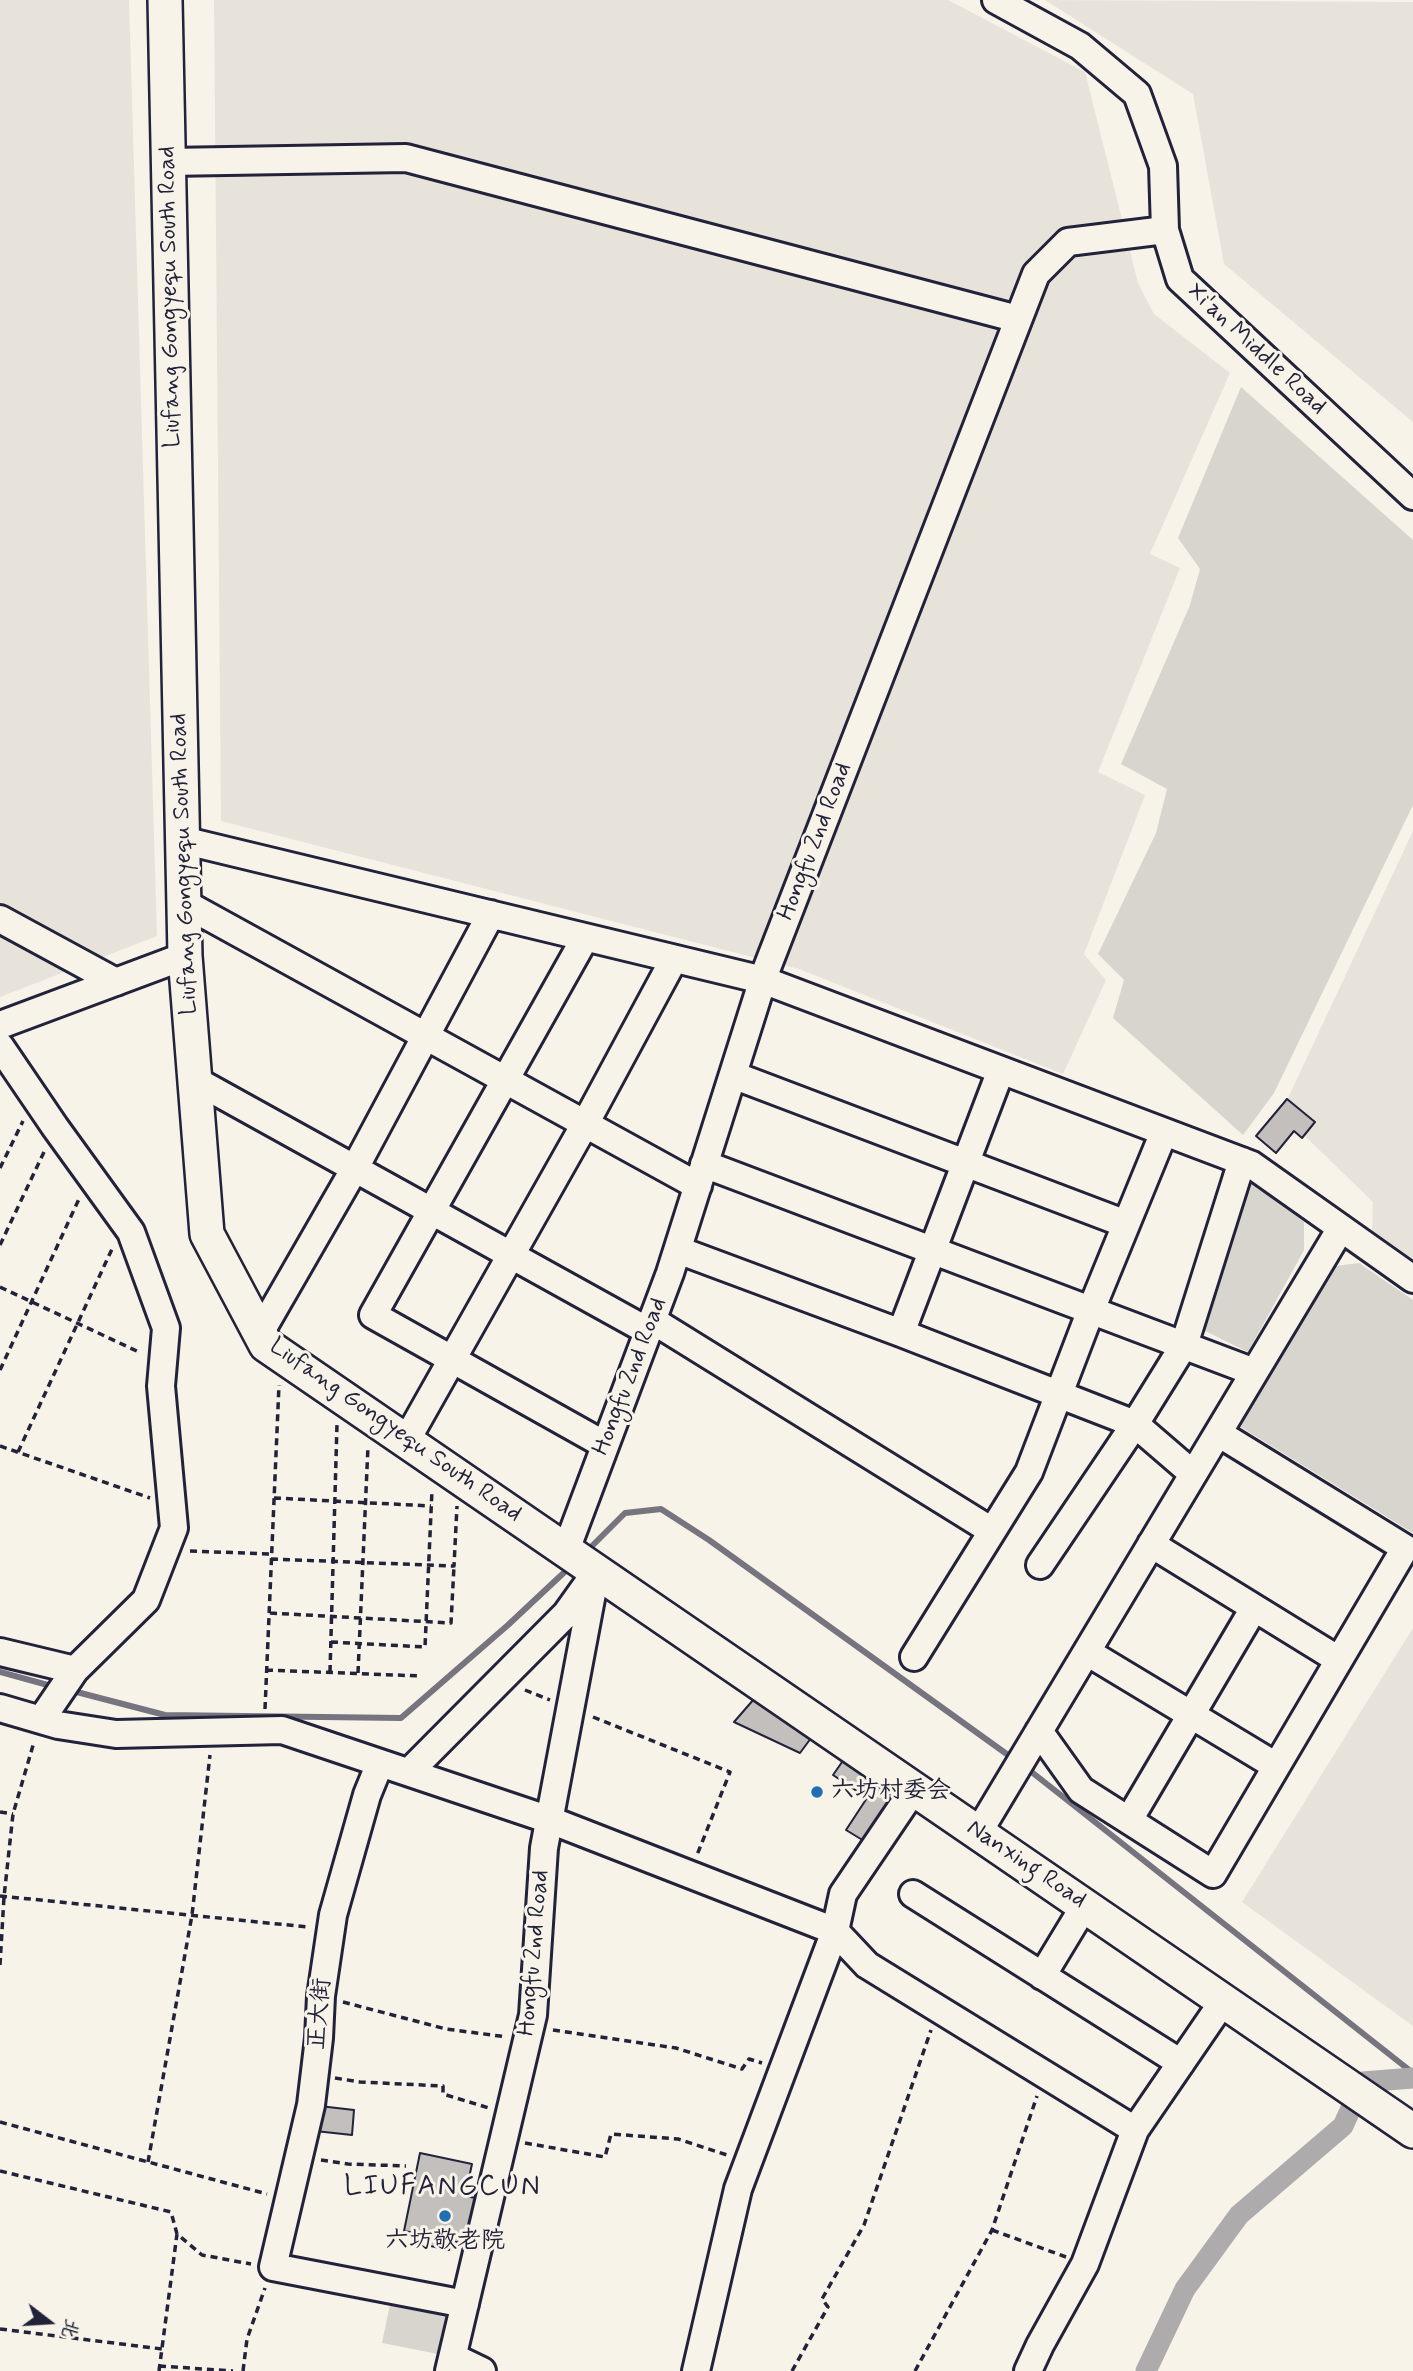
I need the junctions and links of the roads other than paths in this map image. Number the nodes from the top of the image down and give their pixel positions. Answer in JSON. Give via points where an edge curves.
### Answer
{"nodes":[{"id":1,"x":165,"y":0,"type":"edge"},
{"id":2,"x":996,"y":0,"type":"edge"},
{"id":3,"x":168,"y":162,"type":"junction"},
{"id":4,"x":1165,"y":230,"type":"junction"},
{"id":5,"x":1018,"y":319,"type":"junction"},
{"id":6,"x":1413,"y":496,"type":"edge"},
{"id":7,"x":182,"y":840,"type":"junction"},
{"id":8,"x":184,"y":903,"type":"junction"},
{"id":9,"x":491,"y":914,"type":"junction"},
{"id":10,"x":0,"y":919,"type":"edge"},
{"id":11,"x":585,"y":938,"type":"junction"},
{"id":12,"x":185,"y":956,"type":"junction"},
{"id":13,"x":674,"y":959,"type":"junction"},
{"id":14,"x":763,"y":980,"type":"junction"},
{"id":15,"x":116,"y":982,"type":"junction"},
{"id":16,"x":0,"y":1025,"type":"edge"},
{"id":17,"x":426,"y":1036,"type":"junction"},
{"id":18,"x":0,"y":1046,"type":"edge"},
{"id":19,"x":1001,"y":1070,"type":"junction"},
{"id":20,"x":733,"y":1075,"type":"junction"},
{"id":21,"x":504,"y":1079,"type":"junction"},
{"id":22,"x":195,"y":1080,"type":"junction"},
{"id":23,"x":585,"y":1124,"type":"junction"},
{"id":24,"x":1164,"y":1132,"type":"junction"},
{"id":25,"x":1242,"y":1161,"type":"junction"},
{"id":26,"x":966,"y":1163,"type":"junction"},
{"id":27,"x":355,"y":1168,"type":"junction"},
{"id":28,"x":701,"y":1175,"type":"junction"},
{"id":29,"x":431,"y":1211,"type":"junction"},
{"id":30,"x":1126,"y":1224,"type":"junction"},
{"id":31,"x":1341,"y":1228,"type":"junction"},
{"id":32,"x":678,"y":1250,"type":"junction"},
{"id":33,"x":933,"y":1251,"type":"junction"},
{"id":34,"x":512,"y":1255,"type":"junction"},
{"id":35,"x":1413,"y":1279,"type":"edge"},
{"id":36,"x":1091,"y":1310,"type":"junction"},
{"id":37,"x":650,"y":1325,"type":"junction"},
{"id":38,"x":901,"y":1332,"type":"junction"},
{"id":39,"x":270,"y":1344,"type":"junction"},
{"id":40,"x":1184,"y":1345,"type":"junction"},
{"id":41,"x":452,"y":1360,"type":"junction"},
{"id":42,"x":1254,"y":1372,"type":"junction"},
{"id":43,"x":1059,"y":1394,"type":"junction"},
{"id":44,"x":1135,"y":1424,"type":"junction"},
{"id":45,"x":1218,"y":1433,"type":"junction"},
{"id":46,"x":406,"y":1441,"type":"junction"},
{"id":47,"x":605,"y":1445,"type":"junction"},
{"id":48,"x":1193,"y":1474,"type":"junction"},
{"id":49,"x":992,"y":1531,"type":"junction"},
{"id":50,"x":1151,"y":1544,"type":"junction"},
{"id":51,"x":1409,"y":1551,"type":"edge"},
{"id":52,"x":580,"y":1560,"type":"junction"},
{"id":53,"x":1040,"y":1565,"type":"dead end"},
{"id":54,"x":1255,"y":1608,"type":"junction"},
{"id":55,"x":0,"y":1652,"type":"edge"},
{"id":56,"x":1087,"y":1652,"type":"junction"},
{"id":57,"x":914,"y":1657,"type":"dead end"},
{"id":58,"x":1339,"y":1660,"type":"junction"},
{"id":59,"x":75,"y":1670,"type":"junction"},
{"id":60,"x":0,"y":1708,"type":"edge"},
{"id":61,"x":1191,"y":1714,"type":"junction"},
{"id":62,"x":41,"y":1720,"type":"junction"},
{"id":63,"x":1039,"y":1731,"type":"junction"},
{"id":64,"x":380,"y":1763,"type":"junction"},
{"id":65,"x":1276,"y":1766,"type":"junction"},
{"id":66,"x":409,"y":1772,"type":"junction"},
{"id":67,"x":914,"y":1789,"type":"junction"},
{"id":68,"x":550,"y":1820,"type":"junction"},
{"id":69,"x":1129,"y":1821,"type":"junction"},
{"id":70,"x":978,"y":1833,"type":"junction"},
{"id":71,"x":914,"y":1894,"type":"dead end"},
{"id":72,"x":1085,"y":1905,"type":"junction"},
{"id":73,"x":835,"y":1931,"type":"junction"},
{"id":74,"x":1042,"y":1976,"type":"junction"},
{"id":75,"x":1224,"y":2000,"type":"junction"},
{"id":76,"x":1181,"y":2063,"type":"junction"},
{"id":77,"x":1135,"y":2130,"type":"junction"},
{"id":78,"x":1413,"y":2132,"type":"edge"},
{"id":79,"x":465,"y":2304,"type":"junction"},
{"id":80,"x":451,"y":2364,"type":"edge"},
{"id":81,"x":482,"y":2371,"type":"edge"},
{"id":82,"x":696,"y":2371,"type":"edge"},
{"id":83,"x":1028,"y":2371,"type":"edge"}],
"edges":[{"from":1,"to":3,"type":"main road","name":"Liufang Gongyequ South Road"},
{"from":2,"to":4,"type":"street","name":"Xi'an Middle Road","via":[[1080,46],[1137,94],[1163,166]]},
{"from":3,"to":5,"type":"street","via":[[406,158]]},
{"from":3,"to":7,"type":"main road","name":"Liufang Gongyequ South Road"},
{"from":4,"to":5,"type":"street","name":"Hongfu 2nd Road","via":[[1068,242],[1036,274]]},
{"from":4,"to":6,"type":"street","name":"Xi'an Middle Road","via":[[1180,279]]},
{"from":5,"to":14,"type":"street","name":"Hongfu 2nd Road"},
{"from":7,"to":8,"type":"main road","name":"Liufang Gongyequ South Road"},
{"from":7,"to":9,"type":"street"},
{"from":8,"to":12,"type":"main road","name":"Liufang Gongyequ South Road"},
{"from":8,"to":17,"type":"street"},
{"from":9,"to":11,"type":"street"},
{"from":9,"to":17,"type":"street"},
{"from":10,"to":15,"type":"street"},
{"from":11,"to":13,"type":"street"},
{"from":11,"to":21,"type":"street"},
{"from":12,"to":15,"type":"street"},
{"from":12,"to":22,"type":"main road","name":"Liufang Gongyequ South Road"},
{"from":13,"to":14,"type":"street"},
{"from":13,"to":23,"type":"street"},
{"from":14,"to":19,"type":"street"},
{"from":14,"to":20,"type":"street","name":"Hongfu 2nd Road"},
{"from":15,"to":16,"type":"street"},
{"from":17,"to":21,"type":"street"},
{"from":17,"to":27,"type":"street"},
{"from":18,"to":59,"type":"street","via":[[131,1232],[166,1328],[161,1386],[174,1528],[146,1600]]},
{"from":19,"to":24,"type":"street"},
{"from":19,"to":26,"type":"street"},
{"from":20,"to":26,"type":"street"},
{"from":20,"to":28,"type":"street","name":"Hongfu 2nd Road"},
{"from":21,"to":23,"type":"street"},
{"from":21,"to":29,"type":"street"},
{"from":22,"to":27,"type":"street"},
{"from":22,"to":39,"type":"main road","name":"Liufang Gongyequ South Road","via":[[207,1234]]},
{"from":23,"to":28,"type":"street"},
{"from":23,"to":34,"type":"street"},
{"from":24,"to":25,"type":"street"},
{"from":24,"to":30,"type":"street"},
{"from":25,"to":31,"type":"street"},
{"from":25,"to":40,"type":"street"},
{"from":26,"to":30,"type":"street"},
{"from":26,"to":33,"type":"street"},
{"from":27,"to":29,"type":"street"},
{"from":27,"to":39,"type":"street"},
{"from":28,"to":32,"type":"street","name":"Hongfu 2nd Road"},
{"from":28,"to":33,"type":"street"},
{"from":29,"to":34,"type":"street"},
{"from":29,"to":41,"type":"street","via":[[373,1315]]},
{"from":30,"to":36,"type":"street"},
{"from":31,"to":35,"type":"street"},
{"from":31,"to":42,"type":"street"},
{"from":32,"to":37,"type":"street","name":"Hongfu 2nd Road"},
{"from":32,"to":38,"type":"street"},
{"from":33,"to":36,"type":"street"},
{"from":33,"to":38,"type":"street"},
{"from":34,"to":37,"type":"street"},
{"from":34,"to":41,"type":"street"},
{"from":36,"to":40,"type":"street"},
{"from":36,"to":43,"type":"street"},
{"from":37,"to":47,"type":"street","name":"Hongfu 2nd Road"},
{"from":37,"to":49,"type":"street"},
{"from":38,"to":43,"type":"street"},
{"from":39,"to":46,"type":"main road","name":"Liufang Gongyequ South Road"},
{"from":40,"to":42,"type":"street"},
{"from":40,"to":44,"type":"street"},
{"from":41,"to":46,"type":"street"},
{"from":41,"to":47,"type":"street"},
{"from":42,"to":45,"type":"street"},
{"from":43,"to":44,"type":"street"},
{"from":43,"to":49,"type":"street","via":[[1029,1472]]},
{"from":44,"to":48,"type":"street"},
{"from":44,"to":53,"type":"street"},
{"from":45,"to":48,"type":"street"},
{"from":45,"to":51,"type":"street"},
{"from":46,"to":52,"type":"main road","name":"Liufang Gongyequ South Road"},
{"from":47,"to":52,"type":"street","name":"Hongfu 2nd Road"},
{"from":48,"to":50,"type":"street"},
{"from":49,"to":57,"type":"street"},
{"from":50,"to":54,"type":"street"},
{"from":50,"to":56,"type":"street"},
{"from":51,"to":58,"type":"street"},
{"from":52,"to":66,"type":"street","via":[[566,1614]]},
{"from":52,"to":67,"type":"main road","name":"Nanxing Road"},
{"from":52,"to":68,"type":"street","name":"Hongfu 2nd Road","via":[[570,1708]]},
{"from":54,"to":58,"type":"street"},
{"from":54,"to":61,"type":"street"},
{"from":55,"to":59,"type":"street"},
{"from":56,"to":61,"type":"street"},
{"from":56,"to":63,"type":"street"},
{"from":58,"to":65,"type":"street"},
{"from":59,"to":62,"type":"street"},
{"from":60,"to":62,"type":"street"},
{"from":61,"to":65,"type":"street"},
{"from":61,"to":69,"type":"street"},
{"from":62,"to":64,"type":"street","via":[[116,1734],[282,1731]]},
{"from":63,"to":69,"type":"street","via":[[1081,1790]]},
{"from":63,"to":70,"type":"street"},
{"from":64,"to":66,"type":"street"},
{"from":64,"to":79,"type":"street","name":"正大街","via":[[331,1929],[311,2105],[273,2267]]},
{"from":65,"to":69,"type":"street","via":[[1213,1874]]},
{"from":66,"to":68,"type":"street"},
{"from":67,"to":70,"type":"main road","name":"Nanxing Road"},
{"from":67,"to":73,"type":"street","via":[[843,1894]]},
{"from":68,"to":73,"type":"street"},
{"from":68,"to":79,"type":"street","name":"Hongfu 2nd Road","via":[[529,2033]]},
{"from":70,"to":72,"type":"main road","name":"Nanxing Road"},
{"from":71,"to":74,"type":"street"},
{"from":72,"to":74,"type":"street"},
{"from":72,"to":75,"type":"main road","name":"Nanxing Road"},
{"from":73,"to":77,"type":"street","via":[[867,1965]]},
{"from":73,"to":82,"type":"street","via":[[738,2189]]},
{"from":74,"to":76,"type":"street"},
{"from":75,"to":76,"type":"street"},
{"from":75,"to":78,"type":"main road","name":"Nanxing Road"},
{"from":76,"to":77,"type":"street"},
{"from":77,"to":83,"type":"street","via":[[1085,2264]]},
{"from":79,"to":80,"type":"street","name":"Hongfu 2nd Road"},
{"from":80,"to":81,"type":"street"}]}
